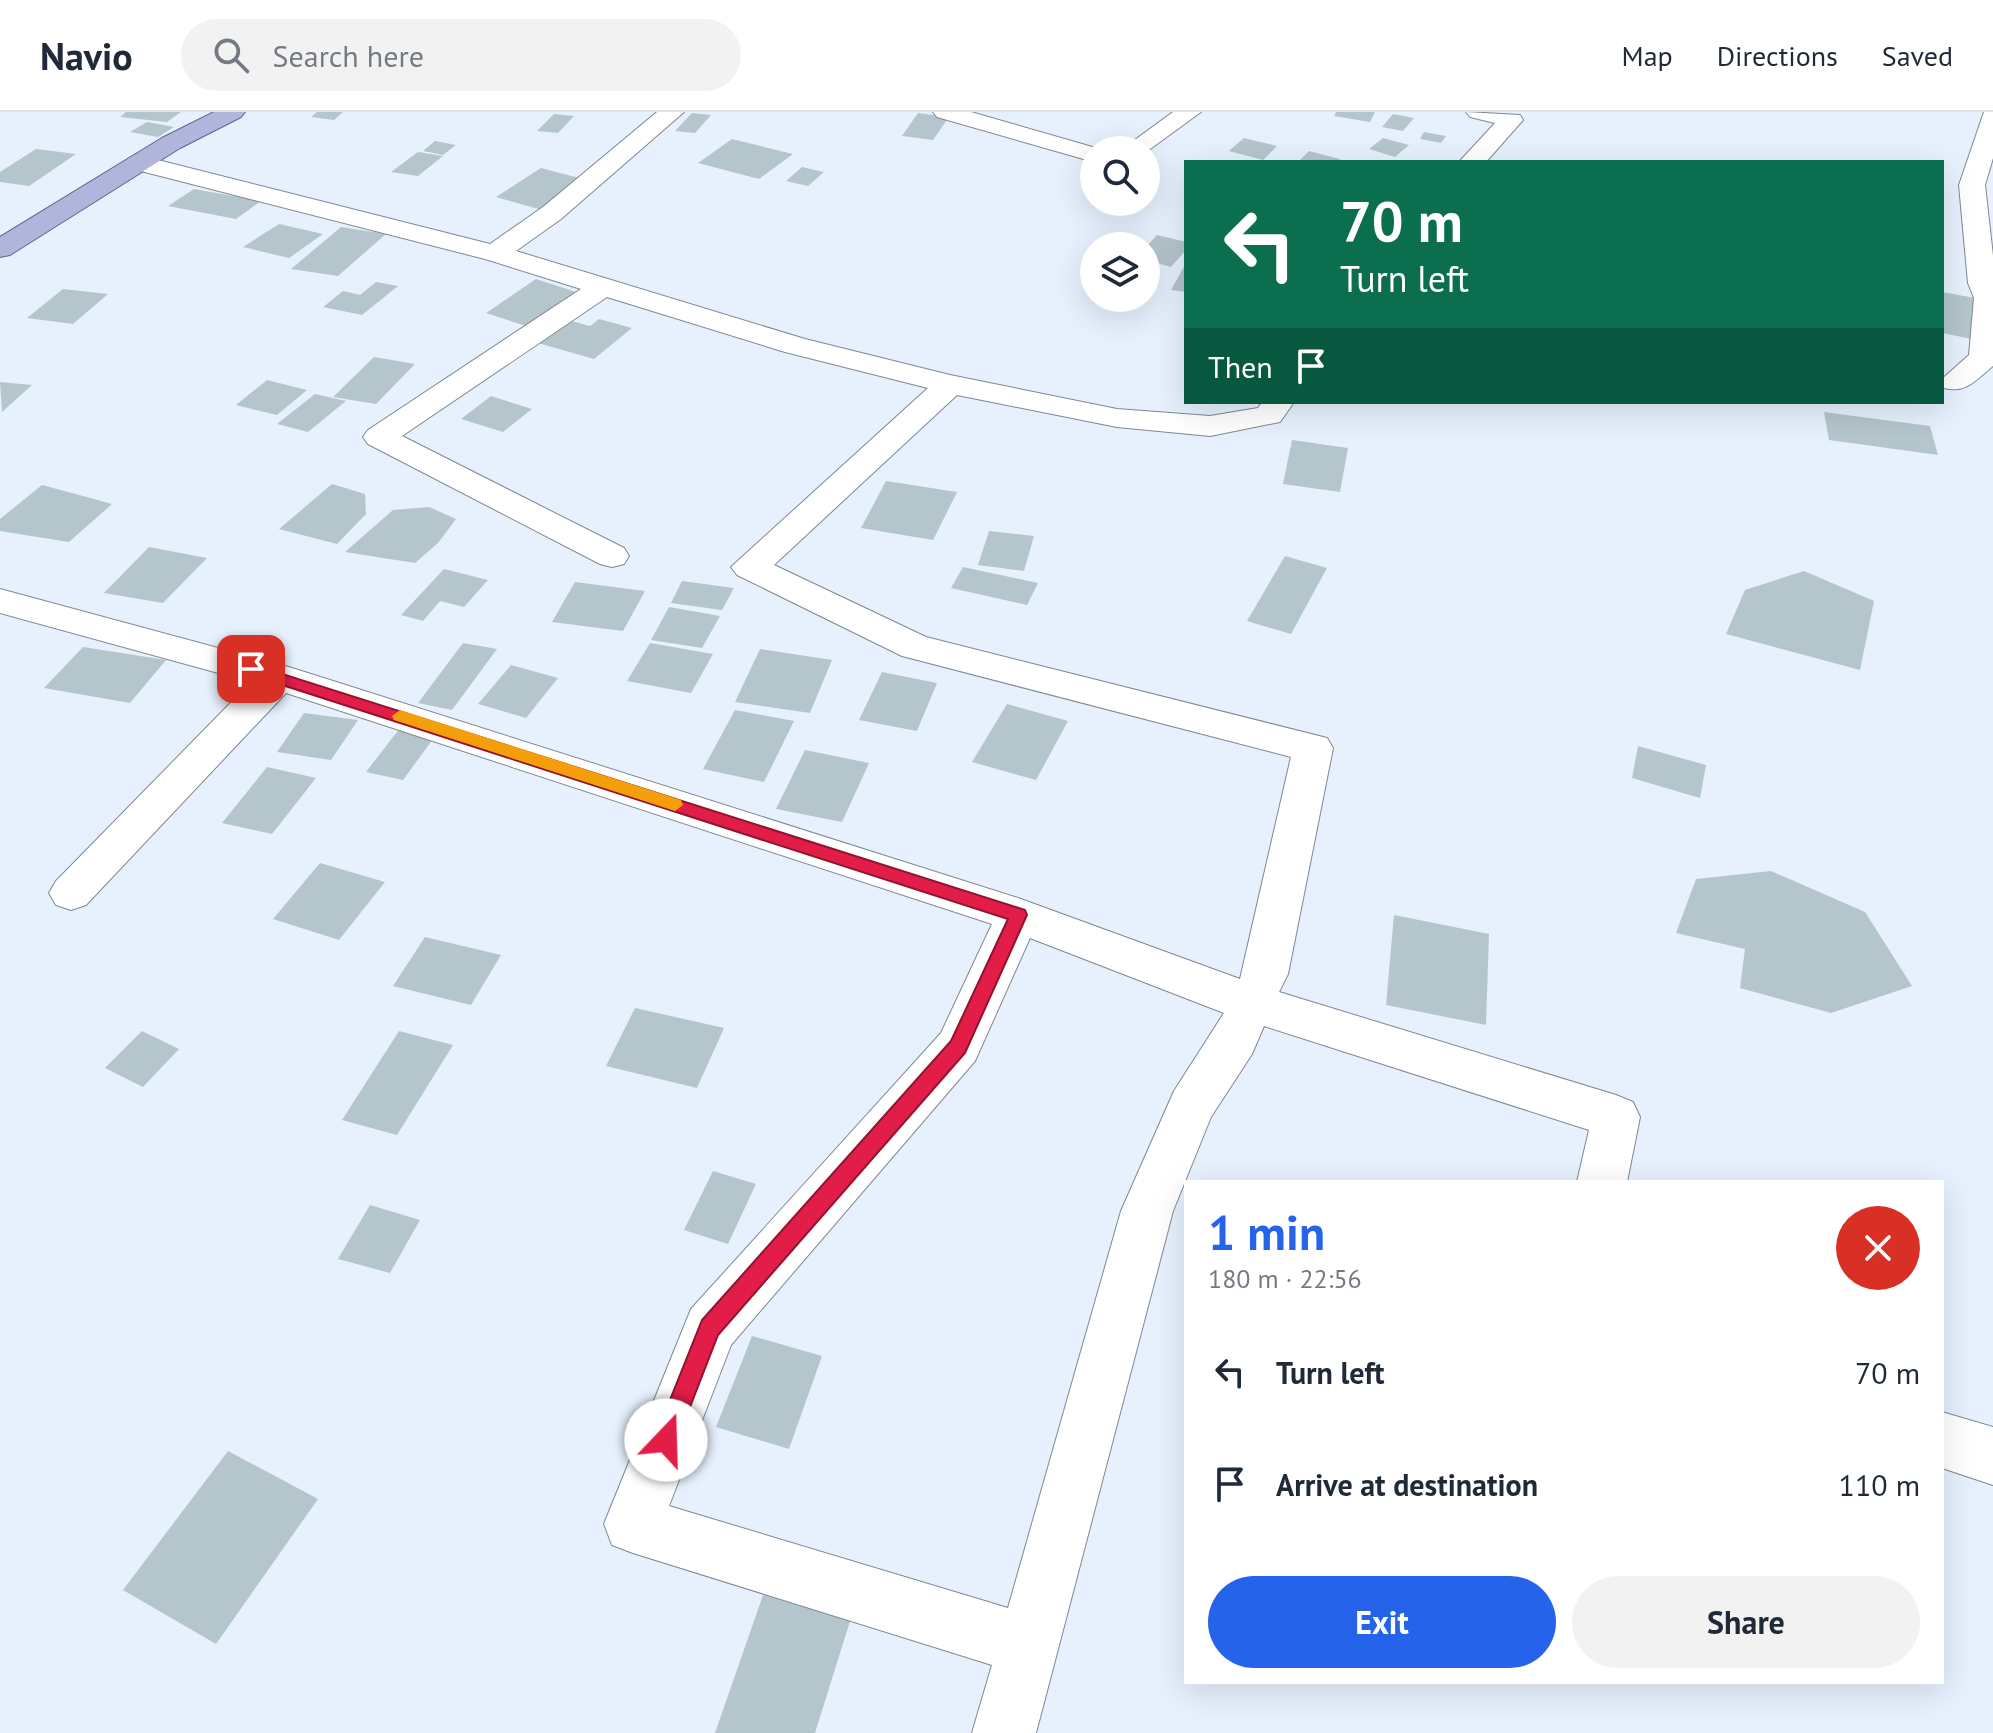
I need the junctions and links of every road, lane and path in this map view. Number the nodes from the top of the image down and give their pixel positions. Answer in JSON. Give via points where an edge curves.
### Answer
{"nodes":[{"id":1,"x":233,"y":112,"type":"edge"},
{"id":2,"x":672,"y":112,"type":"edge"},
{"id":3,"x":945,"y":112,"type":"edge"},
{"id":4,"x":1189,"y":112,"type":"edge"},
{"id":5,"x":1478,"y":112,"type":"edge"},
{"id":6,"x":1516,"y":116,"type":"edge"},
{"id":7,"x":1993,"y":117,"type":"edge"},
{"id":8,"x":1154,"y":136,"type":"edge"},
{"id":9,"x":1080,"y":151,"type":"edge"},
{"id":10,"x":1474,"y":160,"type":"edge"},
{"id":11,"x":138,"y":163,"type":"junction"},
{"id":12,"x":0,"y":249,"type":"edge"},
{"id":13,"x":495,"y":253,"type":"junction"},
{"id":14,"x":604,"y":286,"type":"junction"},
{"id":15,"x":1948,"y":380,"type":"edge"},
{"id":16,"x":950,"y":384,"type":"junction"},
{"id":17,"x":1993,"y":395,"type":"edge"},
{"id":18,"x":1277,"y":404,"type":"edge"},
{"id":19,"x":612,"y":556,"type":"dead end"},
{"id":20,"x":0,"y":601,"type":"edge"},
{"id":21,"x":279,"y":677,"type":"junction"},
{"id":22,"x":71,"y":893,"type":"dead end"},
{"id":23,"x":1018,"y":915,"type":"junction"},
{"id":24,"x":1251,"y":1003,"type":"junction"},
{"id":25,"x":1602,"y":1180,"type":"edge"},
{"id":26,"x":1944,"y":1441,"type":"edge"},
{"id":27,"x":1993,"y":1456,"type":"edge"},
{"id":28,"x":1028,"y":1645,"type":"junction"},
{"id":29,"x":1004,"y":1733,"type":"edge"}],
"edges":[{"from":1,"to":11,"type":"main road"},
{"from":2,"to":13,"type":"street","via":[[552,213]]},
{"from":3,"to":9,"type":"street"},
{"from":4,"to":8,"type":"street"},
{"from":5,"to":6,"type":"street"},
{"from":6,"to":10,"type":"street"},
{"from":7,"to":15,"type":"street","via":[[1972,185],[1988,298],[1984,358]]},
{"from":11,"to":12,"type":"main road"},
{"from":11,"to":13,"type":"street"},
{"from":13,"to":14,"type":"street"},
{"from":14,"to":16,"type":"street","via":[[795,346]]},
{"from":14,"to":19,"type":"street","via":[[379,437]]},
{"from":15,"to":17,"type":"street"},
{"from":16,"to":18,"type":"street","via":[[1117,418],[1210,426],[1269,415]]},
{"from":16,"to":24,"type":"street","via":[[749,567],[915,647],[1313,748],[1265,974]]},
{"from":20,"to":21,"type":"street"},
{"from":21,"to":22,"type":"street"},
{"from":21,"to":23,"type":"street"},
{"from":23,"to":24,"type":"street"},
{"from":23,"to":28,"type":"street","via":[[958,1047],[710,1328],[633,1524]]},
{"from":24,"to":25,"type":"street","via":[[1616,1117]]},
{"from":24,"to":28,"type":"street","via":[[1235,1040],[1191,1106],[1147,1211]]},
{"from":26,"to":27,"type":"street"},
{"from":28,"to":29,"type":"street"}]}
